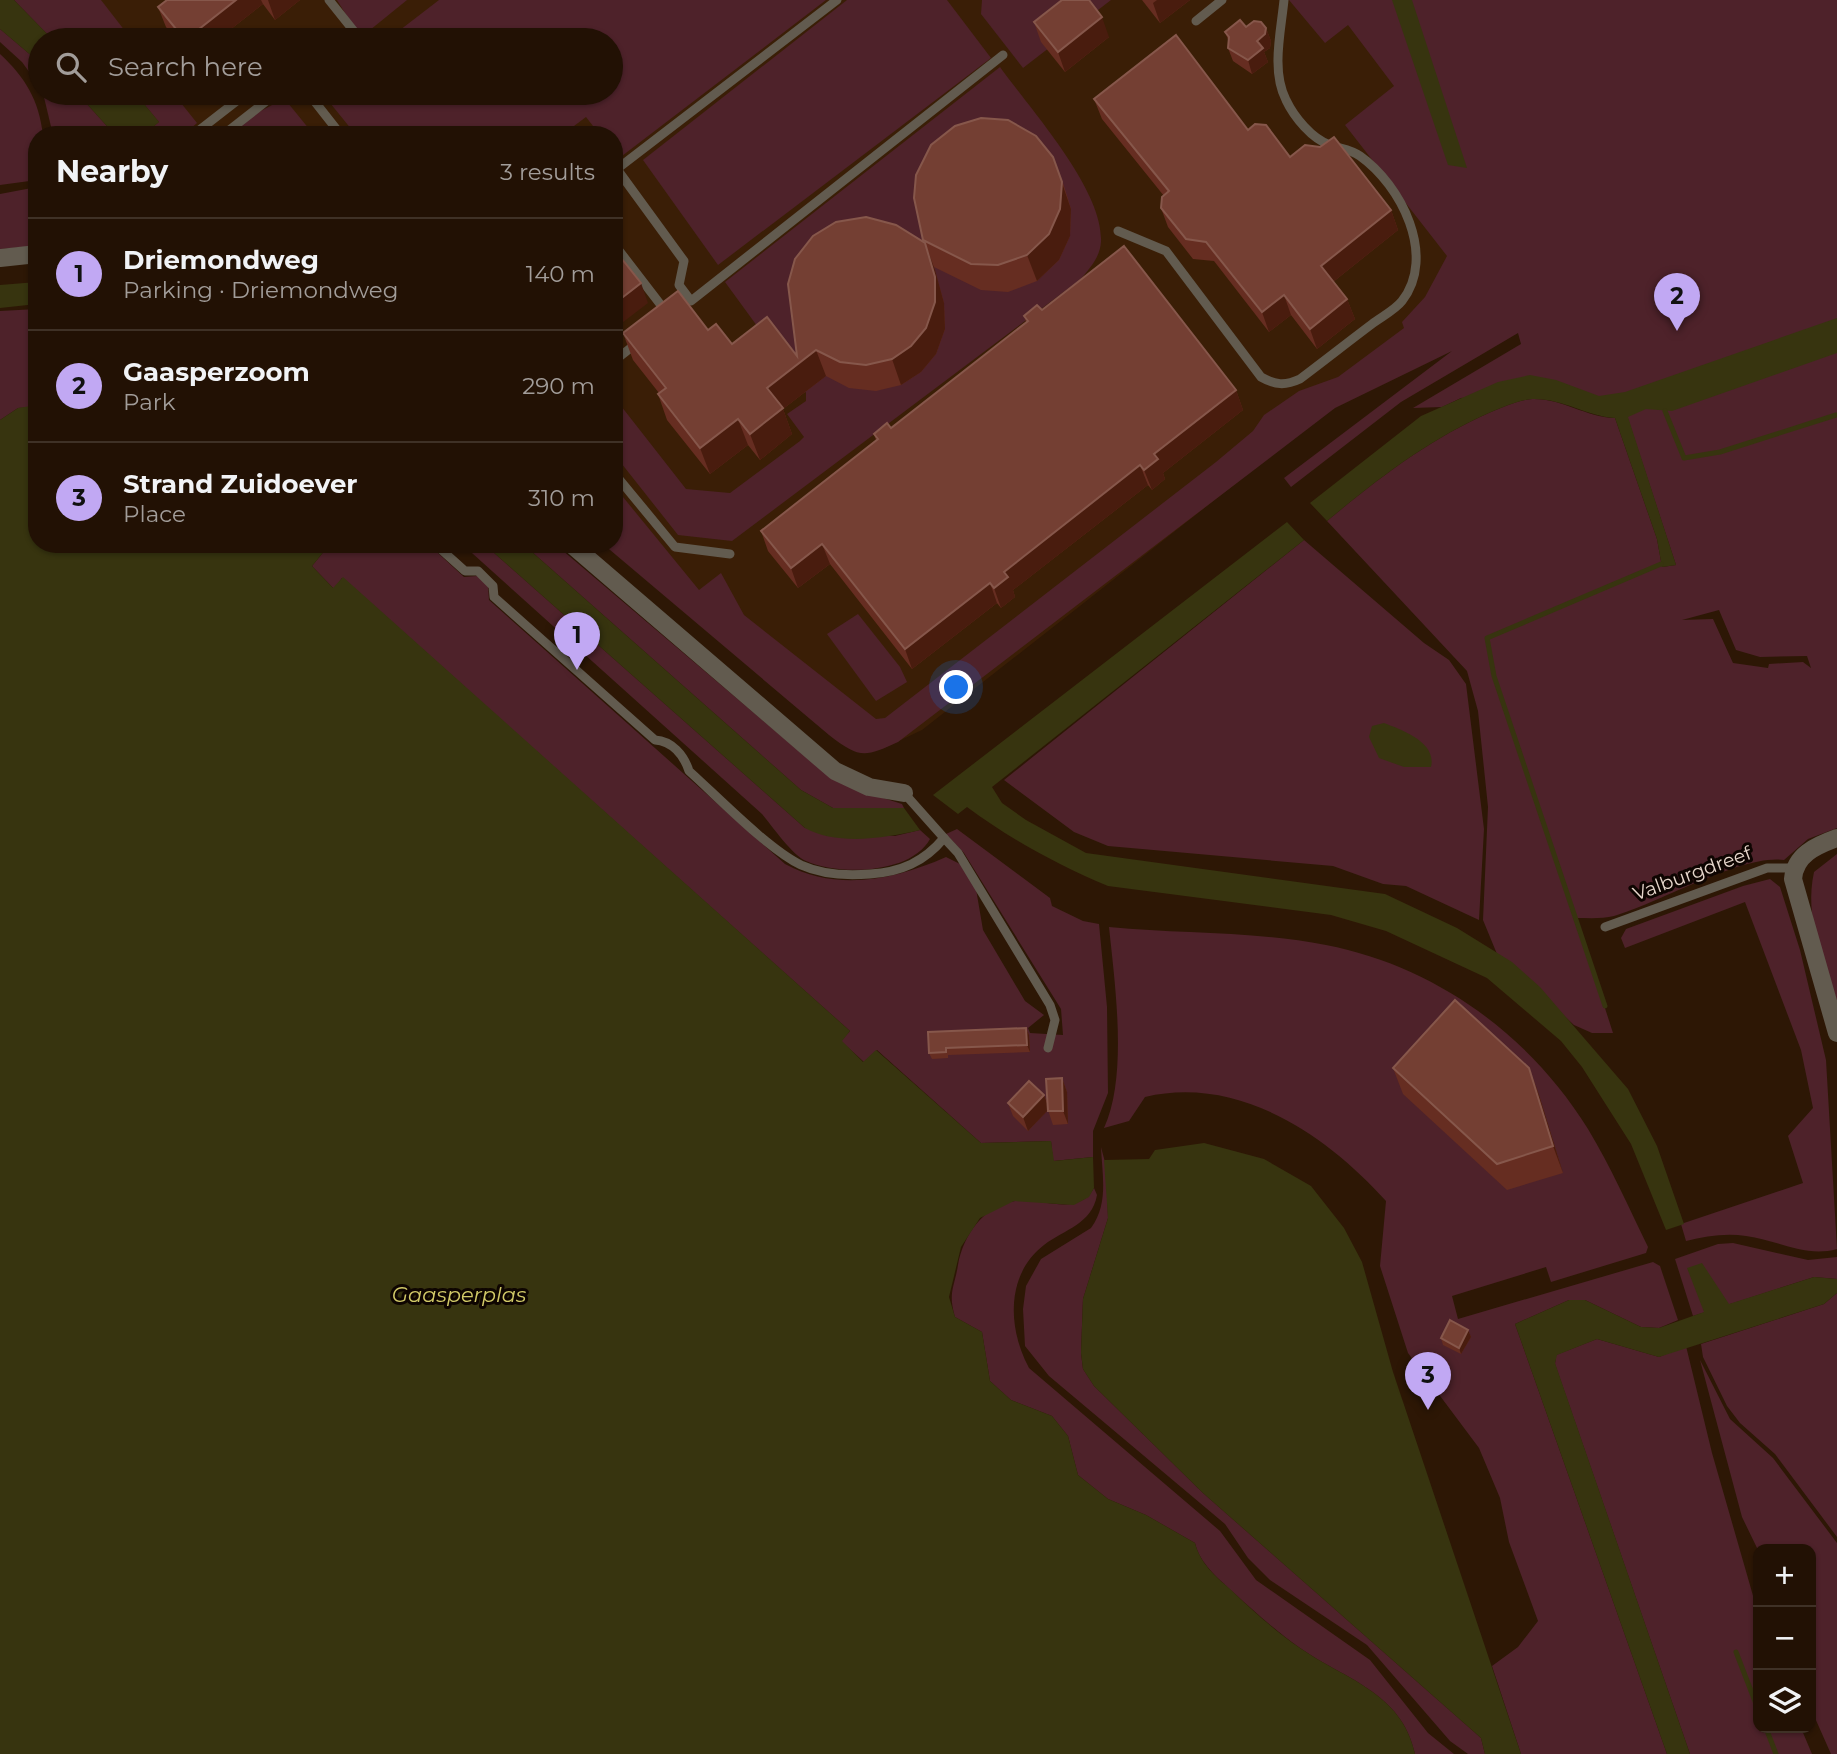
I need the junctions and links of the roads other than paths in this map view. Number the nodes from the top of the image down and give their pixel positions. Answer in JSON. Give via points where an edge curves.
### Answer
{"nodes":[{"id":1,"x":329,"y":0,"type":"edge"},
{"id":2,"x":837,"y":0,"type":"edge"},
{"id":3,"x":1222,"y":0,"type":"edge"},
{"id":4,"x":1284,"y":0,"type":"edge"},
{"id":5,"x":1196,"y":21,"type":"dead end"},
{"id":6,"x":351,"y":28,"type":"edge"},
{"id":7,"x":1003,"y":55,"type":"dead end"},
{"id":8,"x":232,"y":105,"type":"edge"},
{"id":9,"x":261,"y":105,"type":"edge"},
{"id":10,"x":317,"y":105,"type":"edge"},
{"id":11,"x":205,"y":126,"type":"edge"},
{"id":12,"x":234,"y":126,"type":"edge"},
{"id":13,"x":334,"y":126,"type":"edge"},
{"id":14,"x":623,"y":162,"type":"edge"},
{"id":15,"x":623,"y":177,"type":"edge"},
{"id":16,"x":1118,"y":230,"type":"dead end"},
{"id":17,"x":28,"y":255,"type":"edge"},
{"id":18,"x":623,"y":256,"type":"edge"},
{"id":19,"x":0,"y":258,"type":"edge"},
{"id":20,"x":691,"y":301,"type":"junction"},
{"id":21,"x":671,"y":317,"type":"junction"},
{"id":22,"x":661,"y":324,"type":"edge"},
{"id":23,"x":642,"y":339,"type":"edge"},
{"id":24,"x":623,"y":354,"type":"edge"},
{"id":25,"x":623,"y":483,"type":"edge"},
{"id":26,"x":445,"y":553,"type":"edge"},
{"id":27,"x":581,"y":553,"type":"edge"},
{"id":28,"x":730,"y":554,"type":"dead end"},
{"id":29,"x":904,"y":793,"type":"joint"},
{"id":30,"x":944,"y":838,"type":"junction"},
{"id":31,"x":1837,"y":838,"type":"edge"},
{"id":32,"x":1794,"y":868,"type":"junction"},
{"id":33,"x":1605,"y":927,"type":"dead end"},
{"id":34,"x":1837,"y":1033,"type":"edge"},
{"id":35,"x":1048,"y":1048,"type":"dead end"}],
"edges":[{"from":1,"to":6,"type":"lane"},
{"from":2,"to":14,"type":"lane"},
{"from":3,"to":5,"type":"lane"},
{"from":4,"to":16,"type":"lane","via":[[1278,64],[1286,101],[1320,140],[1344,148],[1373,168],[1412,226],[1417,252],[1413,278],[1402,302],[1300,379],[1280,385],[1261,377],[1166,251]]},
{"from":7,"to":20,"type":"lane"},
{"from":8,"to":11,"type":"lane"},
{"from":9,"to":12,"type":"lane"},
{"from":10,"to":13,"type":"lane"},
{"from":15,"to":20,"type":"lane","via":[[684,261],[679,285]]},
{"from":17,"to":19,"type":"street"},
{"from":18,"to":21,"type":"lane"},
{"from":20,"to":21,"type":"lane"},
{"from":21,"to":22,"type":"lane"},
{"from":23,"to":24,"type":"lane"},
{"from":25,"to":28,"type":"lane","via":[[675,547]]},
{"from":26,"to":30,"type":"lane","via":[[465,572],[478,571],[493,586],[494,597],[655,740],[666,741],[685,759],[689,771],[799,864],[842,875],[884,873],[910,867],[932,853]]},
{"from":27,"to":29,"type":"street","via":[[835,771],[869,787]]},
{"from":29,"to":30,"type":"lane"},
{"from":30,"to":35,"type":"lane","via":[[958,853],[1050,1004],[1055,1020]]},
{"from":31,"to":32,"type":"street","via":[[1805,853]]},
{"from":32,"to":33,"type":"lane","name":"Valburgdreef","via":[[1767,868]]},
{"from":32,"to":34,"type":"street","via":[[1795,893]]}]}
